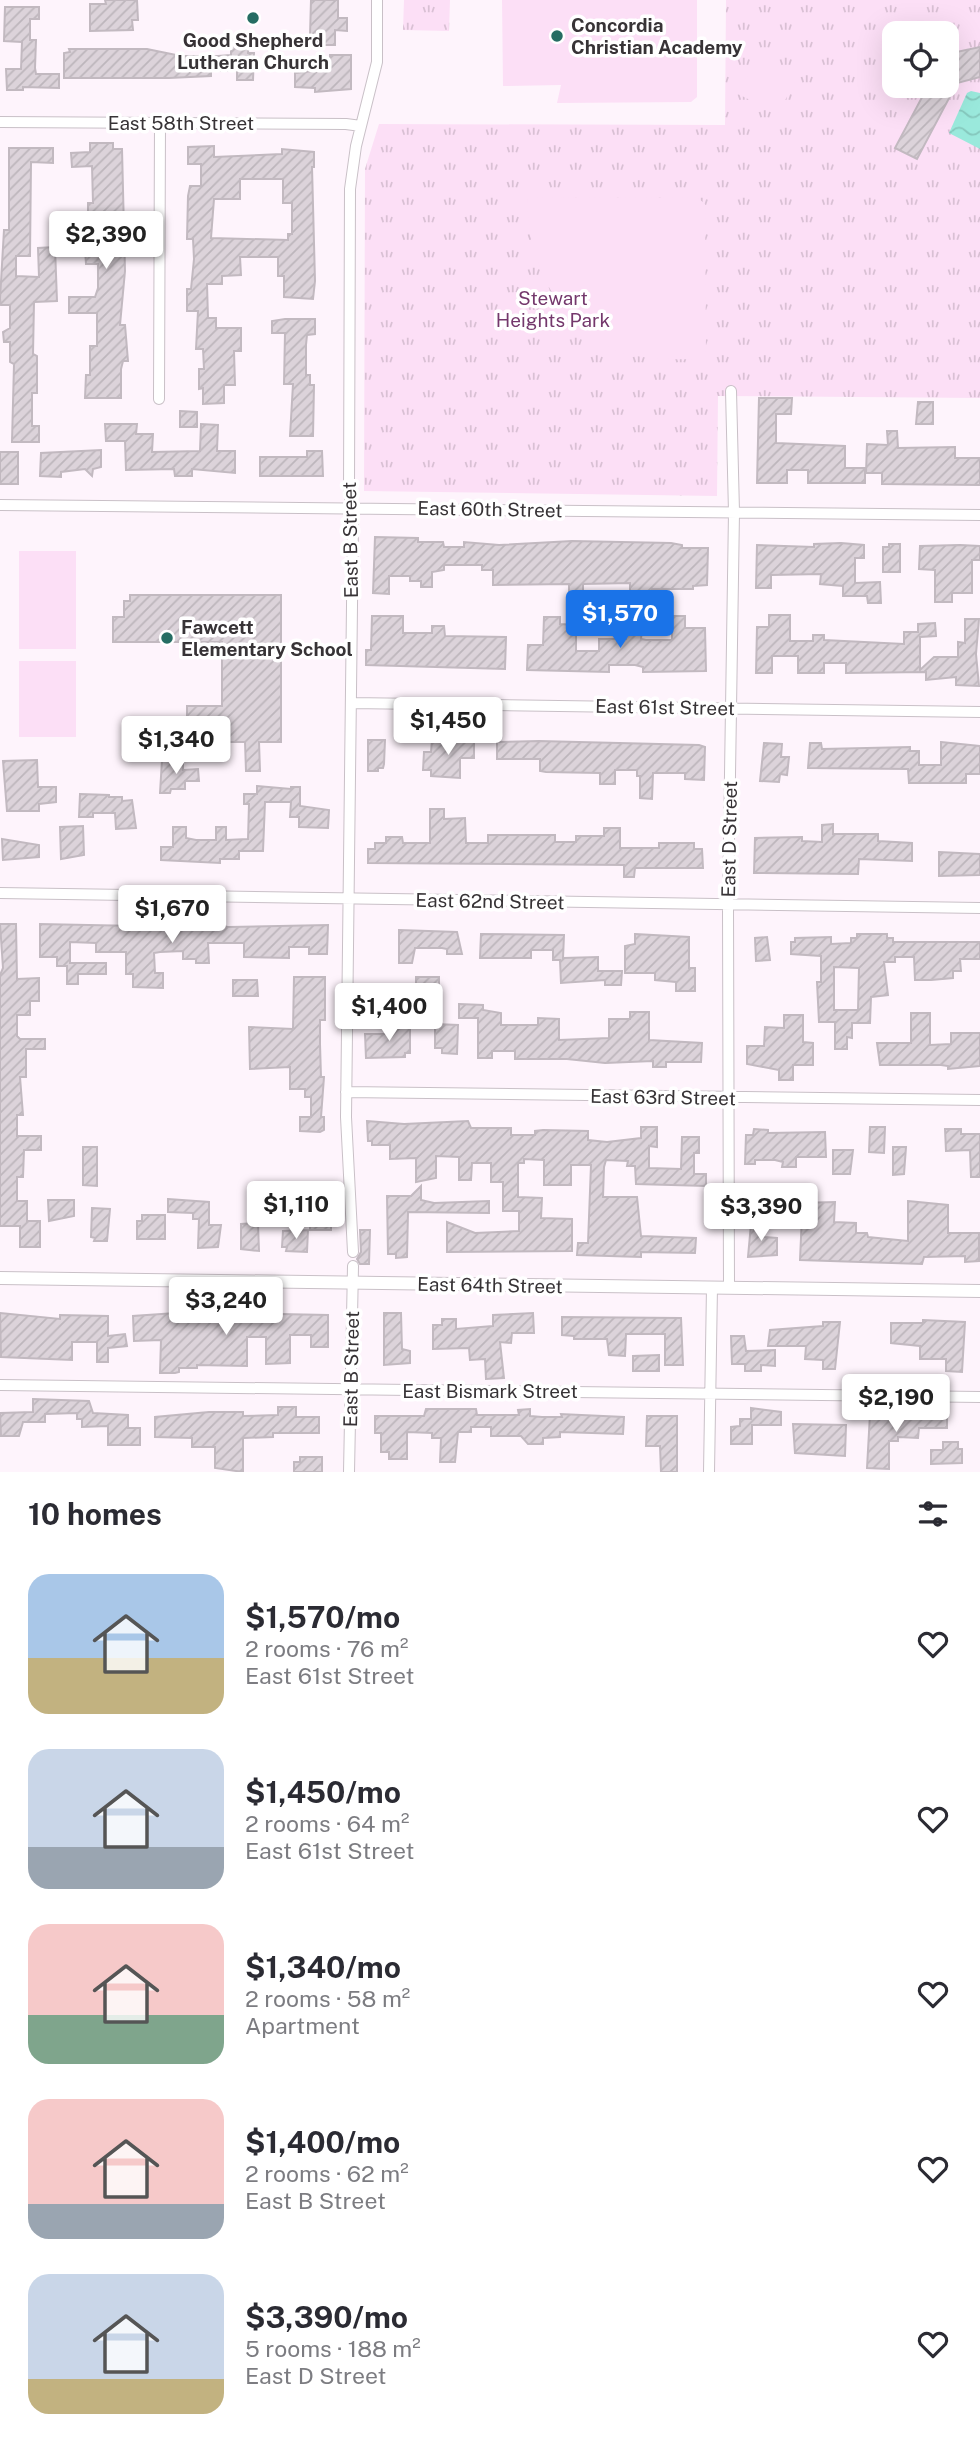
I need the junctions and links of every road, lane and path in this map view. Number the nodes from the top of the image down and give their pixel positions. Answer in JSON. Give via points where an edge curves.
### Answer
{"nodes":[{"id":1,"x":377,"y":0,"type":"edge"},
{"id":2,"x":0,"y":122,"type":"edge"},
{"id":3,"x":160,"y":122,"type":"junction"},
{"id":4,"x":361,"y":126,"type":"junction"},
{"id":5,"x":731,"y":391,"type":"dead end"},
{"id":6,"x":159,"y":399,"type":"dead end"},
{"id":7,"x":0,"y":505,"type":"edge"},
{"id":8,"x":350,"y":507,"type":"junction"},
{"id":9,"x":734,"y":512,"type":"junction"},
{"id":10,"x":980,"y":516,"type":"edge"},
{"id":11,"x":351,"y":703,"type":"junction"},
{"id":12,"x":733,"y":708,"type":"junction"},
{"id":13,"x":980,"y":712,"type":"edge"},
{"id":14,"x":0,"y":893,"type":"edge"},
{"id":15,"x":350,"y":899,"type":"junction"},
{"id":16,"x":728,"y":905,"type":"junction"},
{"id":17,"x":980,"y":908,"type":"edge"},
{"id":18,"x":346,"y":1092,"type":"junction"},
{"id":19,"x":729,"y":1098,"type":"junction"},
{"id":20,"x":980,"y":1100,"type":"edge"},
{"id":21,"x":353,"y":1252,"type":"dead end"},
{"id":22,"x":353,"y":1266,"type":"dead end"},
{"id":23,"x":0,"y":1278,"type":"edge"},
{"id":24,"x":352,"y":1283,"type":"junction"},
{"id":25,"x":712,"y":1287,"type":"junction"},
{"id":26,"x":729,"y":1287,"type":"junction"},
{"id":27,"x":980,"y":1291,"type":"edge"},
{"id":28,"x":0,"y":1385,"type":"edge"},
{"id":29,"x":351,"y":1390,"type":"junction"},
{"id":30,"x":710,"y":1392,"type":"junction"},
{"id":31,"x":980,"y":1397,"type":"edge"},
{"id":32,"x":349,"y":1472,"type":"edge"},
{"id":33,"x":709,"y":1472,"type":"edge"}],
"edges":[{"from":1,"to":4,"type":"street","name":"East B Street","via":[[377,62]]},
{"from":2,"to":3,"type":"street","name":"East 58th Street"},
{"from":3,"to":4,"type":"street","name":"East 58th Street"},
{"from":3,"to":6,"type":"street"},
{"from":4,"to":8,"type":"street","name":"East B Street","via":[[350,189]]},
{"from":5,"to":9,"type":"street","name":"East D Street"},
{"from":7,"to":8,"type":"street","name":"East 60th Street"},
{"from":8,"to":9,"type":"street","name":"East 60th Street"},
{"from":8,"to":11,"type":"street","name":"East B Street"},
{"from":9,"to":10,"type":"street","name":"East 60th Street"},
{"from":9,"to":12,"type":"street","name":"East D Street"},
{"from":11,"to":12,"type":"street","name":"East 61st Street"},
{"from":11,"to":15,"type":"street","name":"East B Street"},
{"from":12,"to":13,"type":"street","name":"East 61st Street"},
{"from":12,"to":16,"type":"street","name":"East D Street"},
{"from":14,"to":15,"type":"street","name":"East 62nd Street"},
{"from":15,"to":16,"type":"street","name":"East 62nd Street"},
{"from":15,"to":18,"type":"street","name":"East B Street"},
{"from":16,"to":17,"type":"street","name":"East 62nd Street"},
{"from":16,"to":19,"type":"street","name":"East D Street"},
{"from":18,"to":19,"type":"street","name":"East 63rd Street"},
{"from":18,"to":21,"type":"street","name":"East B Street"},
{"from":19,"to":20,"type":"street","name":"East 63rd Street"},
{"from":19,"to":26,"type":"street","name":"East D Street"},
{"from":22,"to":24,"type":"street","name":"East B Street"},
{"from":23,"to":24,"type":"street","name":"East 64th Street"},
{"from":24,"to":25,"type":"street","name":"East 64th Street"},
{"from":24,"to":29,"type":"street","name":"East B Street"},
{"from":25,"to":26,"type":"street","name":"East 64th Street"},
{"from":25,"to":30,"type":"street"},
{"from":26,"to":27,"type":"street","name":"East 64th Street"},
{"from":28,"to":29,"type":"street","name":"East Bismark Street"},
{"from":29,"to":30,"type":"street","name":"East Bismark Street"},
{"from":29,"to":32,"type":"street","name":"East B Street"},
{"from":30,"to":31,"type":"street","name":"East Bismark Street"},
{"from":30,"to":33,"type":"street"}]}
